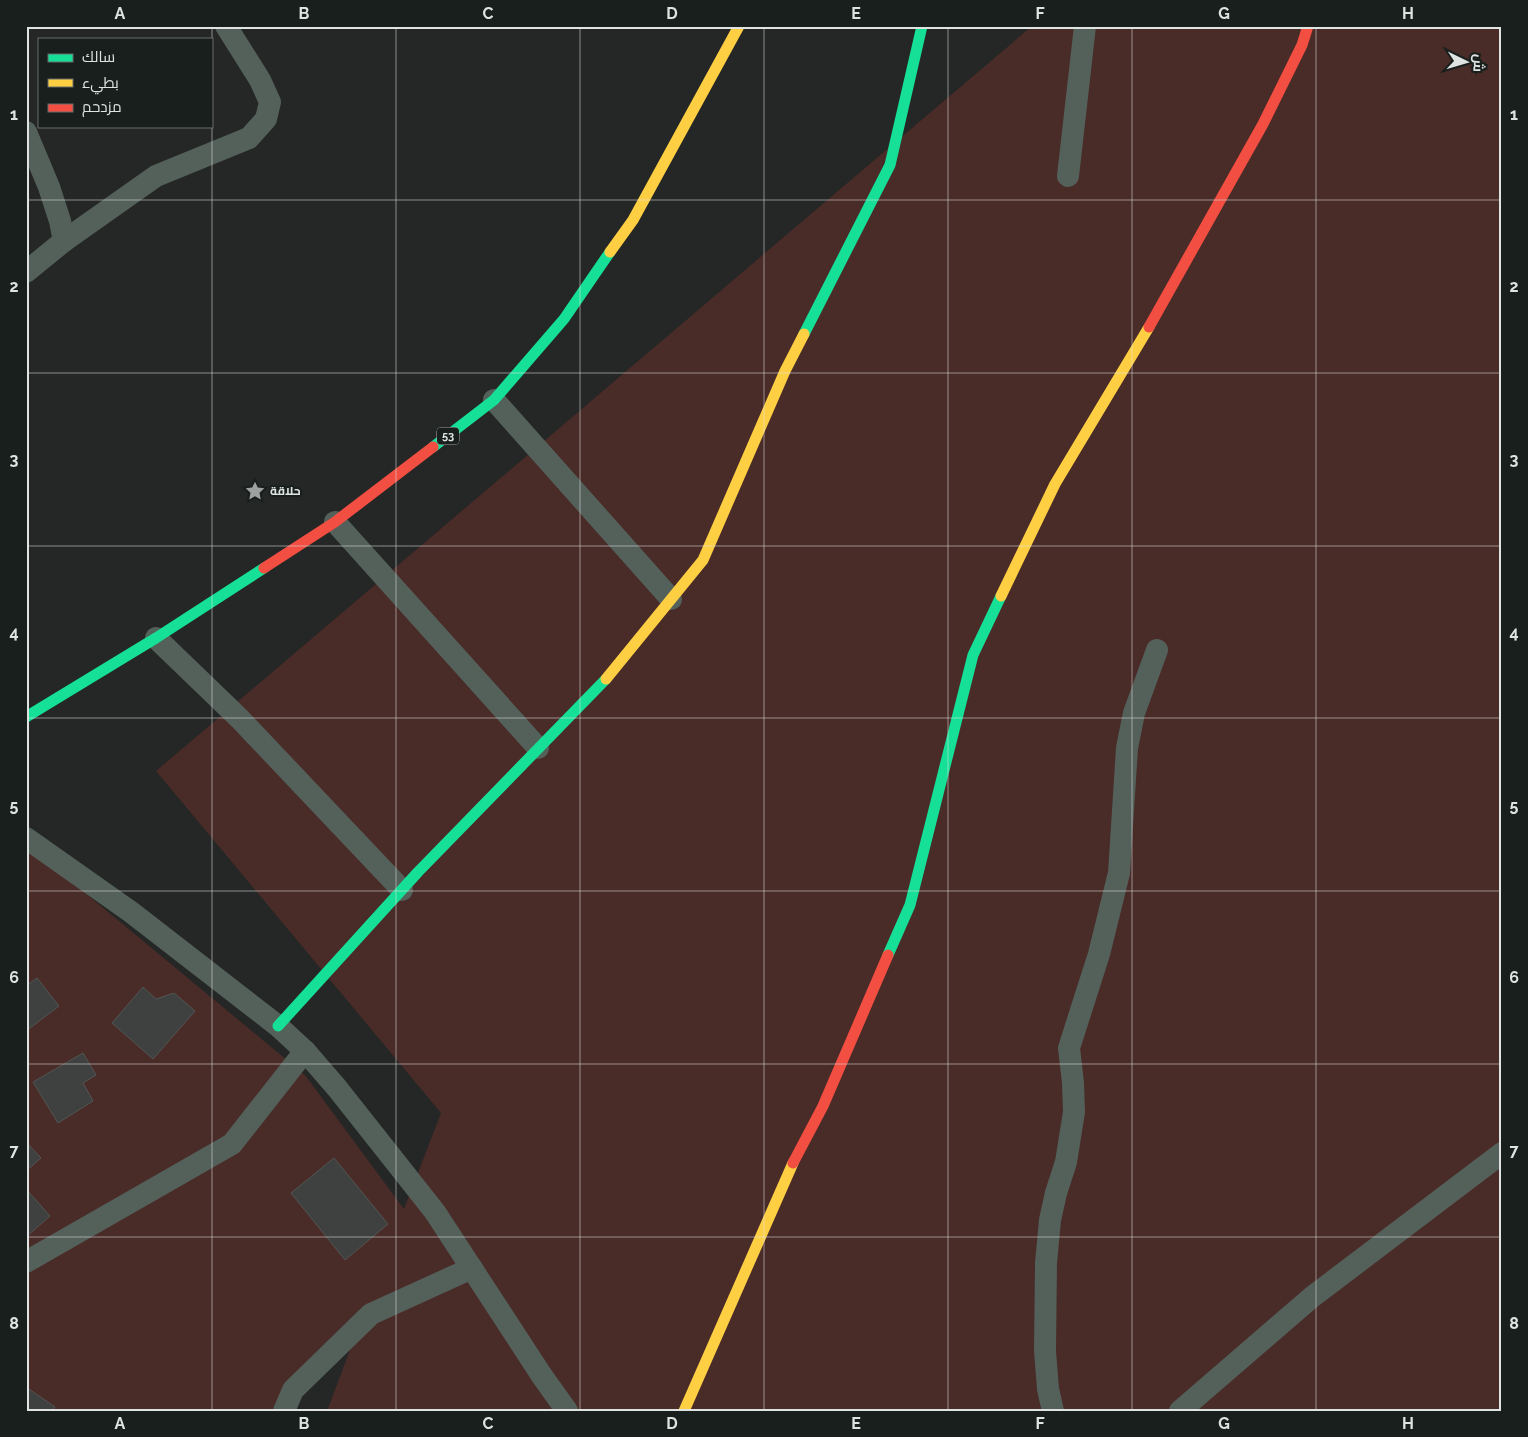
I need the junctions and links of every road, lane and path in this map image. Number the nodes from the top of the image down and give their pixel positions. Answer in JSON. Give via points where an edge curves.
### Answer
{"nodes":[{"id":1,"x":226,"y":26,"type":"edge"},
{"id":2,"x":739,"y":26,"type":"edge"},
{"id":3,"x":922,"y":26,"type":"edge"},
{"id":4,"x":1085,"y":26,"type":"edge"},
{"id":5,"x":1308,"y":26,"type":"edge"},
{"id":6,"x":26,"y":132,"type":"edge"},
{"id":7,"x":1068,"y":176,"type":"dead end"},
{"id":8,"x":64,"y":241,"type":"junction"},
{"id":9,"x":26,"y":272,"type":"edge"},
{"id":10,"x":494,"y":400,"type":"junction"},
{"id":11,"x":335,"y":522,"type":"junction"},
{"id":12,"x":671,"y":599,"type":"junction"},
{"id":13,"x":156,"y":638,"type":"junction"},
{"id":14,"x":1157,"y":650,"type":"dead end"},
{"id":15,"x":26,"y":718,"type":"edge"},
{"id":16,"x":538,"y":748,"type":"junction"},
{"id":17,"x":26,"y":838,"type":"edge"},
{"id":18,"x":402,"y":890,"type":"junction"},
{"id":19,"x":278,"y":1026,"type":"junction"},
{"id":20,"x":305,"y":1051,"type":"junction"},
{"id":21,"x":1502,"y":1153,"type":"edge"},
{"id":22,"x":26,"y":1262,"type":"edge"},
{"id":23,"x":472,"y":1268,"type":"junction"},
{"id":24,"x":284,"y":1411,"type":"edge"},
{"id":25,"x":567,"y":1411,"type":"edge"},
{"id":26,"x":684,"y":1411,"type":"edge"},
{"id":27,"x":1053,"y":1411,"type":"edge"},
{"id":28,"x":1180,"y":1411,"type":"edge"}],
"edges":[{"from":1,"to":8,"type":"street","via":[[270,102],[266,119],[250,138],[156,176]]},
{"from":2,"to":10,"type":"street","number":"53","via":[[633,220],[564,319]]},
{"from":3,"to":12,"type":"street","via":[[890,165],[785,371],[703,560]]},
{"from":4,"to":7,"type":"street"},
{"from":5,"to":26,"type":"street","via":[[1263,124],[1145,335],[1055,484],[973,655],[910,906]]},
{"from":6,"to":8,"type":"street","via":[[49,188]]},
{"from":8,"to":9,"type":"street"},
{"from":10,"to":11,"type":"street","number":"53"},
{"from":10,"to":12,"type":"street"},
{"from":11,"to":13,"type":"street","number":"53"},
{"from":11,"to":16,"type":"street"},
{"from":12,"to":16,"type":"street","via":[[613,671]]},
{"from":13,"to":15,"type":"street","number":"53"},
{"from":13,"to":18,"type":"street","via":[[240,719]]},
{"from":14,"to":27,"type":"street","via":[[1134,713],[1128,748],[1119,873],[1099,954],[1069,1048],[1074,1112],[1066,1162],[1050,1220],[1046,1263],[1045,1351]]},
{"from":16,"to":18,"type":"street"},
{"from":17,"to":19,"type":"street","via":[[131,912]]},
{"from":18,"to":19,"type":"street"},
{"from":19,"to":20,"type":"street"},
{"from":20,"to":22,"type":"street","via":[[232,1144]]},
{"from":20,"to":23,"type":"street","via":[[434,1212]]},
{"from":21,"to":28,"type":"street","via":[[1312,1297]]},
{"from":23,"to":24,"type":"street","via":[[371,1314],[293,1390]]},
{"from":23,"to":25,"type":"street"}]}
